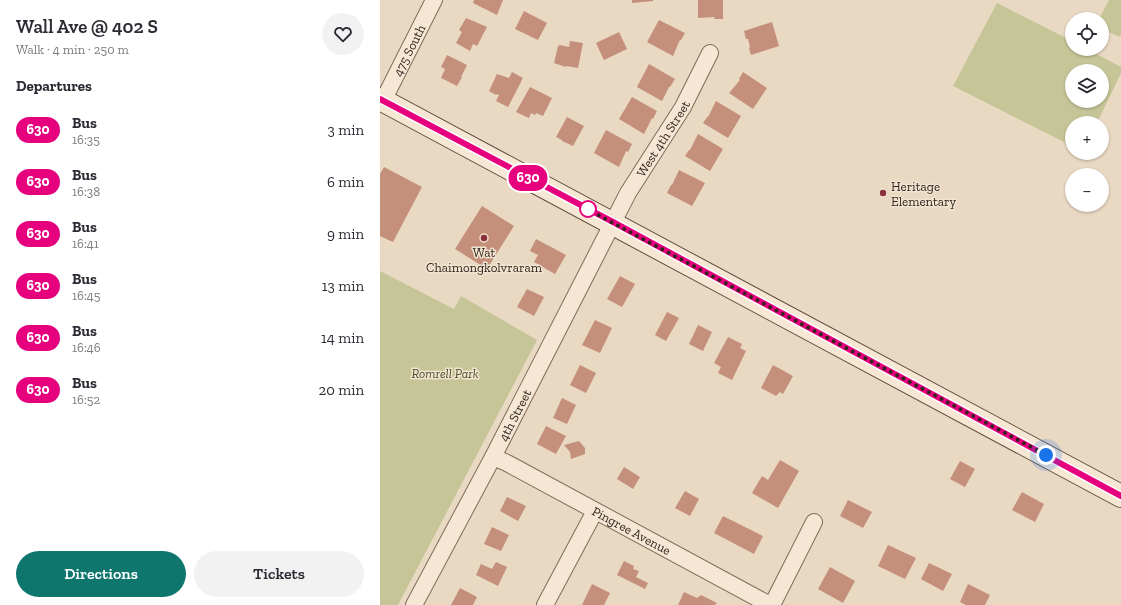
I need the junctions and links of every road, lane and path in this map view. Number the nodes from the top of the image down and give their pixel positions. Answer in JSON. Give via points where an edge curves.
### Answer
{"nodes":[{"id":1,"x":434,"y":0,"type":"edge"},
{"id":2,"x":710,"y":53,"type":"dead end"},
{"id":3,"x":382,"y":100,"type":"edge"},
{"id":4,"x":613,"y":222,"type":"junction"},
{"id":5,"x":493,"y":457,"type":"junction"},
{"id":6,"x":1121,"y":496,"type":"edge"},
{"id":7,"x":595,"y":511,"type":"junction"},
{"id":8,"x":814,"y":522,"type":"dead end"},
{"id":9,"x":414,"y":605,"type":"edge"},
{"id":10,"x":545,"y":605,"type":"edge"},
{"id":11,"x":771,"y":605,"type":"edge"}],
"edges":[{"from":1,"to":3,"type":"street","name":"475 South"},
{"from":2,"to":4,"type":"street","name":"West 4th Street","via":[[683,107]]},
{"from":3,"to":4,"type":"main road"},
{"from":4,"to":5,"type":"street","name":"4th Street"},
{"from":4,"to":6,"type":"main road"},
{"from":5,"to":7,"type":"street","name":"Pingree Avenue"},
{"from":5,"to":9,"type":"street","name":"4th Street"},
{"from":7,"to":10,"type":"street"},
{"from":7,"to":11,"type":"street","name":"Pingree Avenue"},
{"from":8,"to":11,"type":"street"}]}
